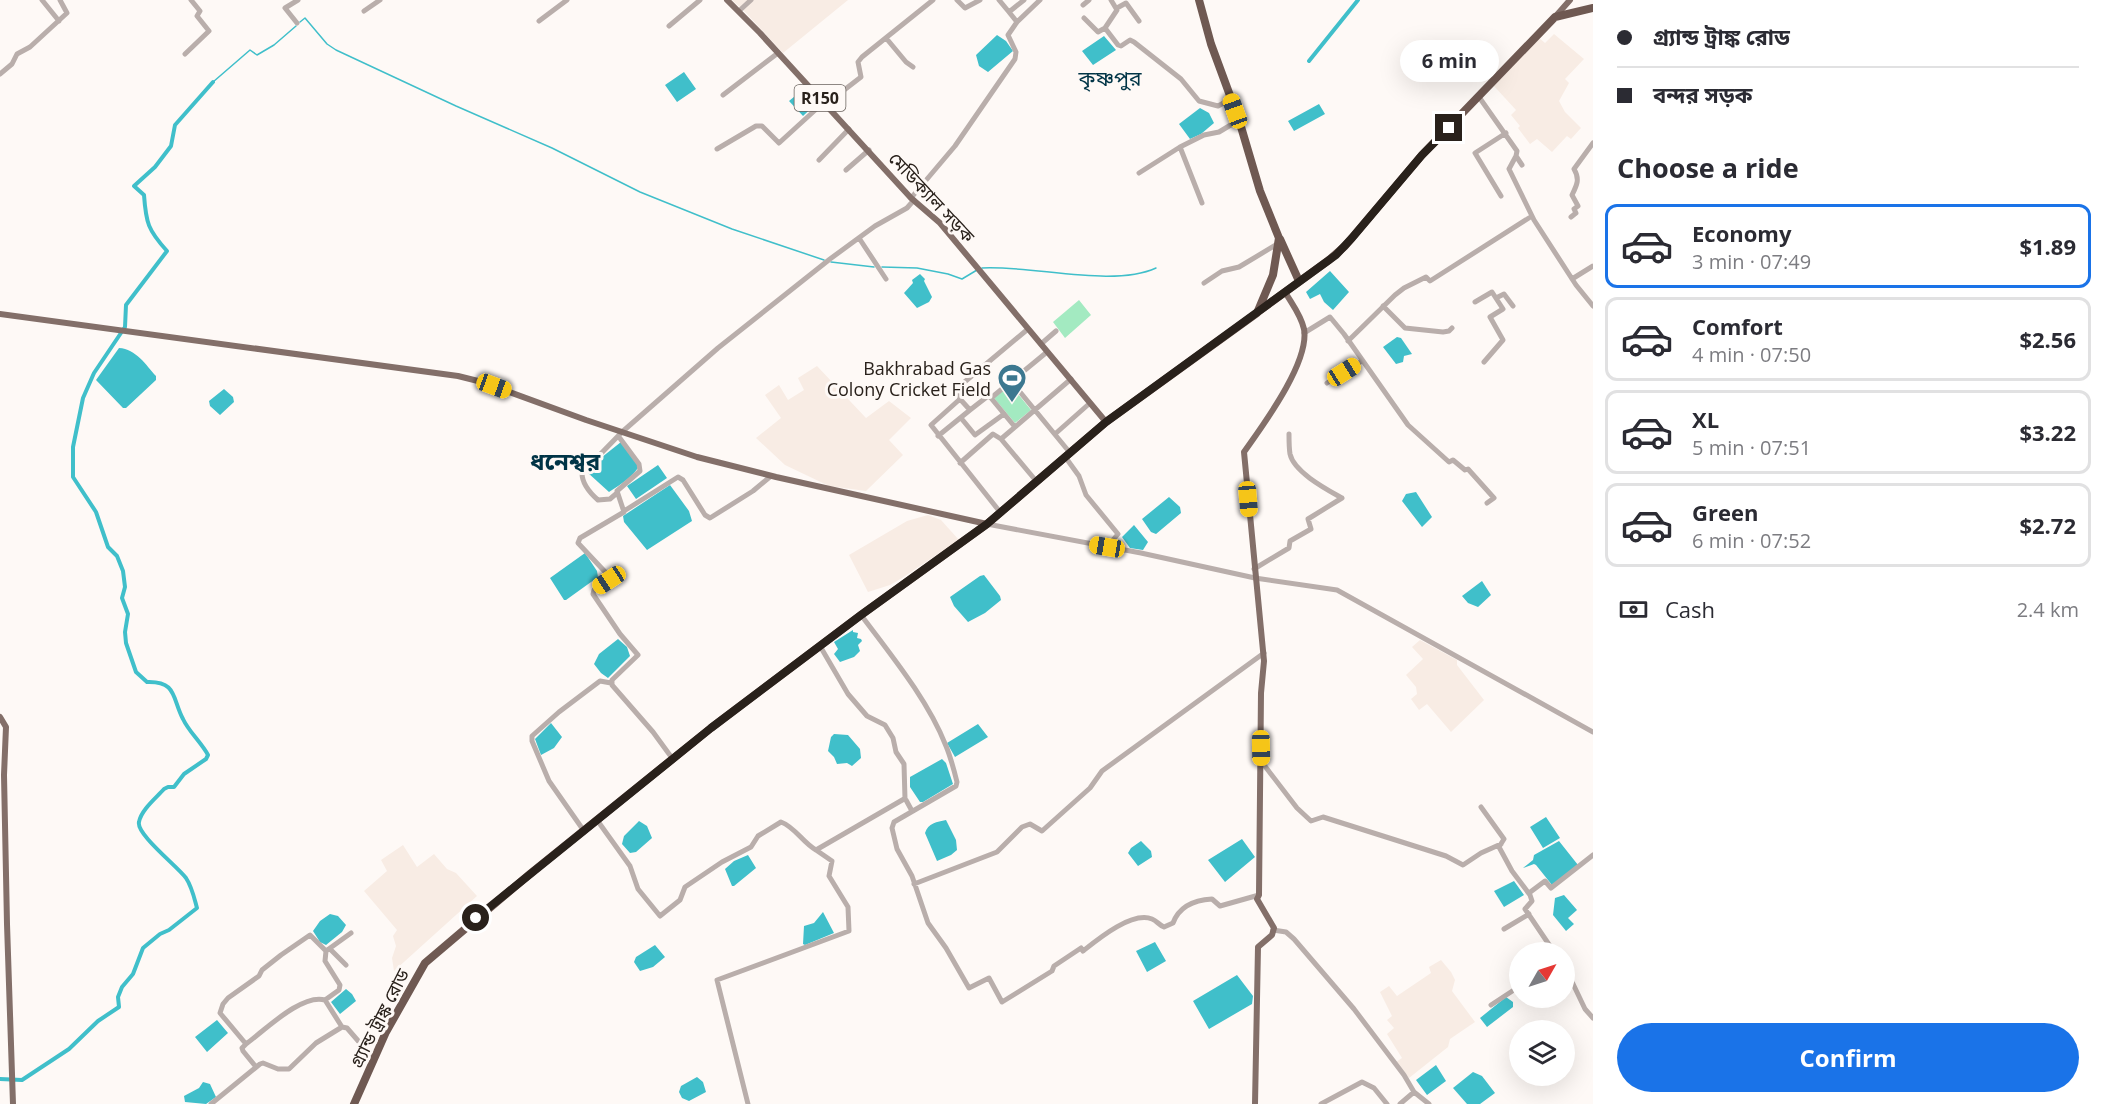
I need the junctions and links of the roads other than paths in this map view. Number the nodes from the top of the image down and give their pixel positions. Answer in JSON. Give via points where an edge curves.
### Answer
{"nodes":[{"id":1,"x":42,"y":0,"type":"edge"},
{"id":2,"x":60,"y":0,"type":"edge"},
{"id":3,"x":191,"y":0,"type":"edge"},
{"id":4,"x":298,"y":0,"type":"edge"},
{"id":5,"x":380,"y":0,"type":"edge"},
{"id":6,"x":567,"y":0,"type":"edge"},
{"id":7,"x":700,"y":0,"type":"edge"},
{"id":8,"x":726,"y":0,"type":"edge"},
{"id":9,"x":751,"y":0,"type":"edge"},
{"id":10,"x":933,"y":0,"type":"edge"},
{"id":11,"x":957,"y":0,"type":"edge"},
{"id":12,"x":980,"y":0,"type":"edge"},
{"id":13,"x":999,"y":0,"type":"edge"},
{"id":14,"x":1024,"y":0,"type":"edge"},
{"id":15,"x":1089,"y":0,"type":"edge"},
{"id":16,"x":1111,"y":0,"type":"edge"},
{"id":17,"x":1199,"y":0,"type":"edge"},
{"id":18,"x":1570,"y":0,"type":"edge"},
{"id":19,"x":1036,"y":1,"type":"edge"},
{"id":20,"x":1083,"y":5,"type":"dead end"},
{"id":21,"x":1117,"y":8,"type":"junction"},
{"id":22,"x":1593,"y":8,"type":"edge"},
{"id":23,"x":364,"y":11,"type":"dead end"},
{"id":24,"x":739,"y":11,"type":"junction"},
{"id":25,"x":1009,"y":12,"type":"junction"},
{"id":26,"x":1084,"y":18,"type":"dead end"},
{"id":27,"x":1555,"y":18,"type":"junction"},
{"id":28,"x":59,"y":21,"type":"junction"},
{"id":29,"x":539,"y":21,"type":"dead end"},
{"id":30,"x":1139,"y":21,"type":"dead end"},
{"id":31,"x":1017,"y":22,"type":"junction"},
{"id":32,"x":297,"y":23,"type":"dead end"},
{"id":33,"x":669,"y":26,"type":"dead end"},
{"id":34,"x":1105,"y":28,"type":"junction"},
{"id":35,"x":886,"y":38,"type":"junction"},
{"id":36,"x":778,"y":52,"type":"junction"},
{"id":37,"x":185,"y":54,"type":"dead end"},
{"id":38,"x":913,"y":67,"type":"dead end"},
{"id":39,"x":0,"y":74,"type":"edge"},
{"id":40,"x":723,"y":95,"type":"dead end"},
{"id":41,"x":1479,"y":97,"type":"junction"},
{"id":42,"x":1231,"y":99,"type":"junction"},
{"id":43,"x":825,"y":103,"type":"junction"},
{"id":44,"x":1239,"y":120,"type":"junction"},
{"id":45,"x":849,"y":129,"type":"junction"},
{"id":46,"x":1506,"y":133,"type":"junction"},
{"id":47,"x":1593,"y":143,"type":"edge"},
{"id":48,"x":1180,"y":147,"type":"junction"},
{"id":49,"x":717,"y":149,"type":"dead end"},
{"id":50,"x":869,"y":150,"type":"junction"},
{"id":51,"x":1516,"y":156,"type":"junction"},
{"id":52,"x":819,"y":160,"type":"dead end"},
{"id":53,"x":1522,"y":165,"type":"dead end"},
{"id":54,"x":846,"y":170,"type":"dead end"},
{"id":55,"x":1139,"y":173,"type":"dead end"},
{"id":56,"x":1501,"y":196,"type":"dead end"},
{"id":57,"x":913,"y":199,"type":"junction"},
{"id":58,"x":1202,"y":203,"type":"dead end"},
{"id":59,"x":1532,"y":216,"type":"junction"},
{"id":60,"x":1571,"y":217,"type":"dead end"},
{"id":61,"x":859,"y":238,"type":"junction"},
{"id":62,"x":1279,"y":241,"type":"junction"},
{"id":63,"x":1593,"y":266,"type":"edge"},
{"id":64,"x":886,"y":279,"type":"dead end"},
{"id":65,"x":1572,"y":279,"type":"junction"},
{"id":66,"x":1299,"y":281,"type":"junction"},
{"id":67,"x":1204,"y":284,"type":"dead end"},
{"id":68,"x":1285,"y":292,"type":"junction"},
{"id":69,"x":1496,"y":298,"type":"junction"},
{"id":70,"x":1591,"y":298,"type":"edge"},
{"id":71,"x":1475,"y":302,"type":"dead end"},
{"id":72,"x":1383,"y":306,"type":"junction"},
{"id":73,"x":1514,"y":306,"type":"dead end"},
{"id":74,"x":1593,"y":306,"type":"edge"},
{"id":75,"x":1257,"y":313,"type":"junction"},
{"id":76,"x":0,"y":314,"type":"edge"},
{"id":77,"x":1452,"y":328,"type":"dead end"},
{"id":78,"x":1028,"y":329,"type":"junction"},
{"id":79,"x":1056,"y":331,"type":"dead end"},
{"id":80,"x":1304,"y":333,"type":"junction"},
{"id":81,"x":1348,"y":340,"type":"junction"},
{"id":82,"x":1041,"y":344,"type":"junction"},
{"id":83,"x":1047,"y":352,"type":"junction"},
{"id":84,"x":1362,"y":361,"type":"junction"},
{"id":85,"x":1484,"y":362,"type":"dead end"},
{"id":86,"x":1071,"y":379,"type":"junction"},
{"id":87,"x":1011,"y":381,"type":"junction"},
{"id":88,"x":1327,"y":383,"type":"dead end"},
{"id":89,"x":991,"y":398,"type":"junction"},
{"id":90,"x":960,"y":399,"type":"junction"},
{"id":91,"x":1090,"y":403,"type":"junction"},
{"id":92,"x":970,"y":410,"type":"junction"},
{"id":93,"x":1035,"y":410,"type":"junction"},
{"id":94,"x":1004,"y":414,"type":"junction"},
{"id":95,"x":961,"y":418,"type":"junction"},
{"id":96,"x":1106,"y":422,"type":"junction"},
{"id":97,"x":1015,"y":427,"type":"junction"},
{"id":98,"x":1055,"y":434,"type":"junction"},
{"id":99,"x":1289,"y":434,"type":"dead end"},
{"id":100,"x":621,"y":435,"type":"junction"},
{"id":101,"x":939,"y":436,"type":"junction"},
{"id":102,"x":1001,"y":439,"type":"junction"},
{"id":103,"x":1068,"y":456,"type":"junction"},
{"id":104,"x":960,"y":463,"type":"junction"},
{"id":105,"x":771,"y":476,"type":"junction"},
{"id":106,"x":1037,"y":482,"type":"junction"},
{"id":107,"x":617,"y":493,"type":"junction"},
{"id":108,"x":1487,"y":503,"type":"dead end"},
{"id":109,"x":624,"y":510,"type":"junction"},
{"id":110,"x":1000,"y":512,"type":"junction"},
{"id":111,"x":987,"y":524,"type":"junction"},
{"id":112,"x":1107,"y":547,"type":"junction"},
{"id":113,"x":1254,"y":569,"type":"junction"},
{"id":114,"x":1255,"y":579,"type":"junction"},
{"id":115,"x":861,"y":615,"type":"junction"},
{"id":116,"x":820,"y":646,"type":"junction"},
{"id":117,"x":1264,"y":653,"type":"junction"},
{"id":118,"x":612,"y":683,"type":"junction"},
{"id":119,"x":0,"y":717,"type":"edge"},
{"id":120,"x":1593,"y":732,"type":"edge"},
{"id":121,"x":3,"y":736,"type":"edge"},
{"id":122,"x":672,"y":758,"type":"junction"},
{"id":123,"x":1261,"y":761,"type":"junction"},
{"id":124,"x":905,"y":799,"type":"junction"},
{"id":125,"x":1481,"y":807,"type":"dead end"},
{"id":126,"x":912,"y":811,"type":"junction"},
{"id":127,"x":597,"y":820,"type":"junction"},
{"id":128,"x":584,"y":831,"type":"junction"},
{"id":129,"x":1501,"y":844,"type":"junction"},
{"id":130,"x":816,"y":850,"type":"junction"},
{"id":131,"x":1593,"y":855,"type":"edge"},
{"id":132,"x":914,"y":884,"type":"junction"},
{"id":133,"x":1529,"y":893,"type":"junction"},
{"id":134,"x":1259,"y":895,"type":"junction"},
{"id":135,"x":1529,"y":915,"type":"junction"},
{"id":136,"x":1504,"y":929,"type":"dead end"},
{"id":137,"x":1273,"y":930,"type":"junction"},
{"id":138,"x":351,"y":933,"type":"dead end"},
{"id":139,"x":1547,"y":942,"type":"edge"},
{"id":140,"x":328,"y":950,"type":"junction"},
{"id":141,"x":346,"y":965,"type":"dead end"},
{"id":142,"x":1575,"y":988,"type":"edge"},
{"id":143,"x":1509,"y":993,"type":"edge"},
{"id":144,"x":325,"y":1000,"type":"junction"},
{"id":145,"x":1491,"y":1005,"type":"dead end"},
{"id":146,"x":1593,"y":1018,"type":"edge"},
{"id":147,"x":342,"y":1027,"type":"junction"},
{"id":148,"x":246,"y":1044,"type":"junction"},
{"id":149,"x":373,"y":1058,"type":"junction"},
{"id":150,"x":256,"y":1067,"type":"junction"},
{"id":151,"x":1414,"y":1092,"type":"junction"},
{"id":152,"x":13,"y":1104,"type":"edge"},
{"id":153,"x":211,"y":1104,"type":"edge"},
{"id":154,"x":354,"y":1104,"type":"edge"},
{"id":155,"x":748,"y":1104,"type":"edge"},
{"id":156,"x":1255,"y":1104,"type":"edge"},
{"id":157,"x":1321,"y":1104,"type":"edge"},
{"id":158,"x":1387,"y":1104,"type":"edge"},
{"id":159,"x":1400,"y":1104,"type":"edge"},
{"id":160,"x":1428,"y":1104,"type":"edge"}],
"edges":[{"from":1,"to":28,"type":"street"},
{"from":2,"to":28,"type":"street","via":[[68,13]]},
{"from":3,"to":37,"type":"street","via":[[209,31]]},
{"from":4,"to":32,"type":"street","via":[[285,8]]},
{"from":5,"to":23,"type":"street"},
{"from":6,"to":29,"type":"street"},
{"from":7,"to":33,"type":"street"},
{"from":8,"to":24,"type":"main road","name":"মেডিক্যাল সড়ক","number":"R150"},
{"from":9,"to":24,"type":"street"},
{"from":10,"to":35,"type":"street"},
{"from":11,"to":12,"type":"street","via":[[965,8]]},
{"from":13,"to":25,"type":"street"},
{"from":14,"to":25,"type":"street"},
{"from":15,"to":20,"type":"street"},
{"from":16,"to":21,"type":"street"},
{"from":17,"to":42,"type":"highway"},
{"from":18,"to":27,"type":"main road"},
{"from":19,"to":31,"type":"street"},
{"from":21,"to":30,"type":"street","via":[[1126,3]]},
{"from":21,"to":34,"type":"street"},
{"from":22,"to":27,"type":"highway"},
{"from":24,"to":36,"type":"main road","name":"মেডিক্যাল সড়ক","number":"R150"},
{"from":25,"to":31,"type":"street"},
{"from":26,"to":34,"type":"street","via":[[1098,32]]},
{"from":27,"to":41,"type":"highway","name":"গ্র্যান্ড ট্রাঙ্ক রোড"},
{"from":28,"to":39,"type":"street","via":[[17,54]]},
{"from":31,"to":57,"type":"street","via":[[1008,35],[1016,57]]},
{"from":34,"to":42,"type":"street","via":[[1120,46],[1130,40],[1142,47],[1181,79],[1199,101],[1218,106]]},
{"from":35,"to":38,"type":"street"},
{"from":35,"to":43,"type":"street","via":[[858,62],[862,75],[859,79]]},
{"from":36,"to":40,"type":"street"},
{"from":36,"to":43,"type":"main road","name":"মেডিক্যাল সড়ক","number":"R150"},
{"from":41,"to":46,"type":"street"},
{"from":41,"to":66,"type":"highway","name":"গ্র্যান্ড ট্রাঙ্ক রোড","via":[[1422,155],[1345,246]]},
{"from":42,"to":44,"type":"highway"},
{"from":43,"to":45,"type":"main road","name":"মেডিক্যাল সড়ক","number":"R150"},
{"from":43,"to":49,"type":"street","via":[[779,143],[762,126],[756,126]]},
{"from":44,"to":48,"type":"street","via":[[1220,132]]},
{"from":44,"to":62,"type":"highway"},
{"from":45,"to":50,"type":"main road","name":"মেডিক্যাল সড়ক","number":"R150"},
{"from":45,"to":52,"type":"street"},
{"from":46,"to":51,"type":"street"},
{"from":46,"to":56,"type":"street","via":[[1475,153]]},
{"from":47,"to":60,"type":"street","via":[[1574,169],[1578,177],[1572,195],[1578,206]]},
{"from":48,"to":55,"type":"street"},
{"from":48,"to":58,"type":"street"},
{"from":50,"to":54,"type":"street"},
{"from":50,"to":57,"type":"main road","name":"মেডিক্যাল সড়ক","number":"R150"},
{"from":51,"to":53,"type":"street"},
{"from":51,"to":59,"type":"street","via":[[1509,169]]},
{"from":57,"to":61,"type":"street","via":[[907,208]]},
{"from":57,"to":78,"type":"main road","name":"মেডিক্যাল সড়ক","number":"R150","via":[[940,223]]},
{"from":59,"to":65,"type":"street"},
{"from":59,"to":72,"type":"street","via":[[1431,281],[1426,277],[1404,288]]},
{"from":61,"to":64,"type":"street"},
{"from":61,"to":100,"type":"street","via":[[718,348]]},
{"from":62,"to":66,"type":"highway"},
{"from":62,"to":67,"type":"street","via":[[1244,265],[1220,273]]},
{"from":62,"to":75,"type":"highway","via":[[1273,275]]},
{"from":63,"to":65,"type":"street"},
{"from":65,"to":70,"type":"street"},
{"from":66,"to":68,"type":"highway","name":"গ্র্যান্ড ট্রাঙ্ক রোড"},
{"from":68,"to":75,"type":"highway","name":"গ্র্যান্ড ট্রাঙ্ক রোড"},
{"from":68,"to":80,"type":"main road"},
{"from":69,"to":71,"type":"street","via":[[1492,291]]},
{"from":69,"to":73,"type":"street","via":[[1504,294]]},
{"from":69,"to":85,"type":"street","via":[[1503,309],[1490,317],[1503,340]]},
{"from":70,"to":74,"type":"street"},
{"from":72,"to":77,"type":"street","via":[[1405,328],[1443,332]]},
{"from":72,"to":81,"type":"street"},
{"from":75,"to":96,"type":"highway","name":"গ্র্যান্ড ট্রাঙ্ক রোড"},
{"from":76,"to":100,"type":"main road","via":[[458,376]]},
{"from":78,"to":82,"type":"main road","name":"মেডিক্যাল সড়ক","number":"R150"},
{"from":78,"to":90,"type":"street","via":[[955,390]]},
{"from":79,"to":82,"type":"street"},
{"from":80,"to":81,"type":"street","via":[[1329,317]]},
{"from":80,"to":113,"type":"main road","via":[[1304,347],[1279,401],[1244,452]]},
{"from":81,"to":84,"type":"street"},
{"from":82,"to":83,"type":"main road","name":"মেডিক্যাল সড়ক","number":"R150"},
{"from":83,"to":86,"type":"main road","name":"মেডিক্যাল সড়ক","number":"R150"},
{"from":83,"to":87,"type":"street"},
{"from":84,"to":88,"type":"street"},
{"from":84,"to":108,"type":"street","via":[[1408,425],[1449,462],[1453,459],[1468,469],[1494,498]]},
{"from":86,"to":91,"type":"main road","name":"মেডিক্যাল সড়ক","number":"R150"},
{"from":86,"to":93,"type":"street"},
{"from":87,"to":89,"type":"street"},
{"from":87,"to":93,"type":"street"},
{"from":89,"to":92,"type":"street","via":[[988,396]]},
{"from":89,"to":94,"type":"street"},
{"from":90,"to":92,"type":"street"},
{"from":90,"to":101,"type":"street","via":[[932,424]]},
{"from":91,"to":96,"type":"main road","name":"মেডিক্যাল সড়ক","number":"R150"},
{"from":91,"to":98,"type":"street"},
{"from":92,"to":95,"type":"street"},
{"from":93,"to":97,"type":"street"},
{"from":93,"to":98,"type":"street"},
{"from":94,"to":95,"type":"street","via":[[975,435]]},
{"from":94,"to":97,"type":"street"},
{"from":95,"to":101,"type":"street"},
{"from":96,"to":103,"type":"highway","name":"গ্র্যান্ড ট্রাঙ্ক রোড"},
{"from":97,"to":102,"type":"street"},
{"from":98,"to":103,"type":"street"},
{"from":99,"to":113,"type":"street","via":[[1290,456],[1310,478],[1342,498],[1308,519],[1311,529],[1290,541],[1289,548]]},
{"from":100,"to":105,"type":"main road"},
{"from":100,"to":107,"type":"street","via":[[641,467]]},
{"from":100,"to":107,"type":"street","via":[[582,473],[588,490],[598,500]]},
{"from":101,"to":104,"type":"street"},
{"from":102,"to":104,"type":"street","via":[[993,434]]},
{"from":102,"to":106,"type":"street"},
{"from":103,"to":106,"type":"highway","name":"গ্র্যান্ড ট্রাঙ্ক রোড"},
{"from":103,"to":112,"type":"street","via":[[1086,495],[1118,534]]},
{"from":104,"to":110,"type":"street"},
{"from":105,"to":109,"type":"street","via":[[710,518],[678,477]]},
{"from":105,"to":111,"type":"main road"},
{"from":106,"to":110,"type":"highway","name":"গ্র্যান্ড ট্রাঙ্ক রোড"},
{"from":107,"to":109,"type":"street"},
{"from":109,"to":118,"type":"street","via":[[578,540],[609,576],[593,594],[638,655]]},
{"from":110,"to":111,"type":"highway","name":"গ্র্যান্ড ট্রাঙ্ক রোড"},
{"from":111,"to":112,"type":"street"},
{"from":111,"to":115,"type":"highway","name":"গ্র্যান্ড ট্রাঙ্ক রোড"},
{"from":112,"to":114,"type":"street"},
{"from":113,"to":114,"type":"main road"},
{"from":114,"to":117,"type":"main road"},
{"from":114,"to":120,"type":"street","via":[[1337,590]]},
{"from":115,"to":116,"type":"highway","name":"গ্র্যান্ড ট্রাঙ্ক রোড"},
{"from":115,"to":126,"type":"street","via":[[926,709],[946,745],[957,782]]},
{"from":116,"to":122,"type":"highway","name":"গ্র্যান্ড ট্রাঙ্ক রোড"},
{"from":116,"to":124,"type":"street","via":[[848,694],[867,716],[885,725],[893,738],[904,764]]},
{"from":117,"to":123,"type":"main road"},
{"from":117,"to":132,"type":"street","via":[[1102,771],[1090,789],[1042,831],[1030,824],[1022,827],[997,852]]},
{"from":118,"to":122,"type":"street"},
{"from":118,"to":128,"type":"street","via":[[600,681],[589,688],[532,736],[549,781]]},
{"from":119,"to":121,"type":"main road","via":[[6,728]]},
{"from":121,"to":152,"type":"main road"},
{"from":122,"to":127,"type":"highway","name":"গ্র্যান্ড ট্রাঙ্ক রোড"},
{"from":123,"to":129,"type":"street","via":[[1311,820],[1323,817],[1463,865]]},
{"from":123,"to":134,"type":"main road"},
{"from":124,"to":126,"type":"street"},
{"from":124,"to":130,"type":"street"},
{"from":125,"to":129,"type":"street","via":[[1503,839]]},
{"from":126,"to":132,"type":"street","via":[[892,823],[892,828],[897,849]]},
{"from":127,"to":128,"type":"highway","name":"গ্র্যান্ড ট্রাঙ্ক রোড"},
{"from":127,"to":130,"type":"street","via":[[630,866],[638,889],[660,916],[680,900],[685,887],[751,847],[758,836],[781,822]]},
{"from":128,"to":149,"type":"highway","name":"গ্র্যান্ড ট্রাঙ্ক রোড","via":[[425,963]]},
{"from":129,"to":133,"type":"street","via":[[1512,872]]},
{"from":130,"to":155,"type":"street","via":[[832,861],[829,876],[848,907],[849,931],[717,980]]},
{"from":131,"to":133,"type":"street","via":[[1551,888],[1545,881]]},
{"from":132,"to":134,"type":"street","via":[[928,923],[969,988],[989,978],[1002,1002],[1122,924],[1144,918],[1164,927],[1195,900],[1212,898],[1220,906]]},
{"from":133,"to":135,"type":"street"},
{"from":134,"to":137,"type":"main road"},
{"from":135,"to":136,"type":"street"},
{"from":135,"to":139,"type":"street"},
{"from":137,"to":151,"type":"street","via":[[1286,932],[1294,939],[1354,1009]]},
{"from":137,"to":156,"type":"main road","via":[[1258,947]]},
{"from":138,"to":140,"type":"street"},
{"from":140,"to":141,"type":"street"},
{"from":140,"to":144,"type":"street","via":[[325,961],[341,988]]},
{"from":140,"to":148,"type":"street","via":[[308,935],[223,1004],[222,1018]]},
{"from":142,"to":146,"type":"street"},
{"from":143,"to":145,"type":"street"},
{"from":144,"to":147,"type":"street"},
{"from":144,"to":148,"type":"street","via":[[317,998],[275,1019]]},
{"from":147,"to":149,"type":"street"},
{"from":147,"to":150,"type":"street","via":[[316,1043],[289,1069],[263,1063]]},
{"from":148,"to":150,"type":"street","via":[[243,1051]]},
{"from":149,"to":154,"type":"highway","name":"গ্র্যান্ড ট্রাঙ্ক রোড"},
{"from":150,"to":153,"type":"street"},
{"from":151,"to":159,"type":"street"},
{"from":151,"to":160,"type":"street"},
{"from":157,"to":158,"type":"street","via":[[1362,1082],[1374,1088]]}]}
